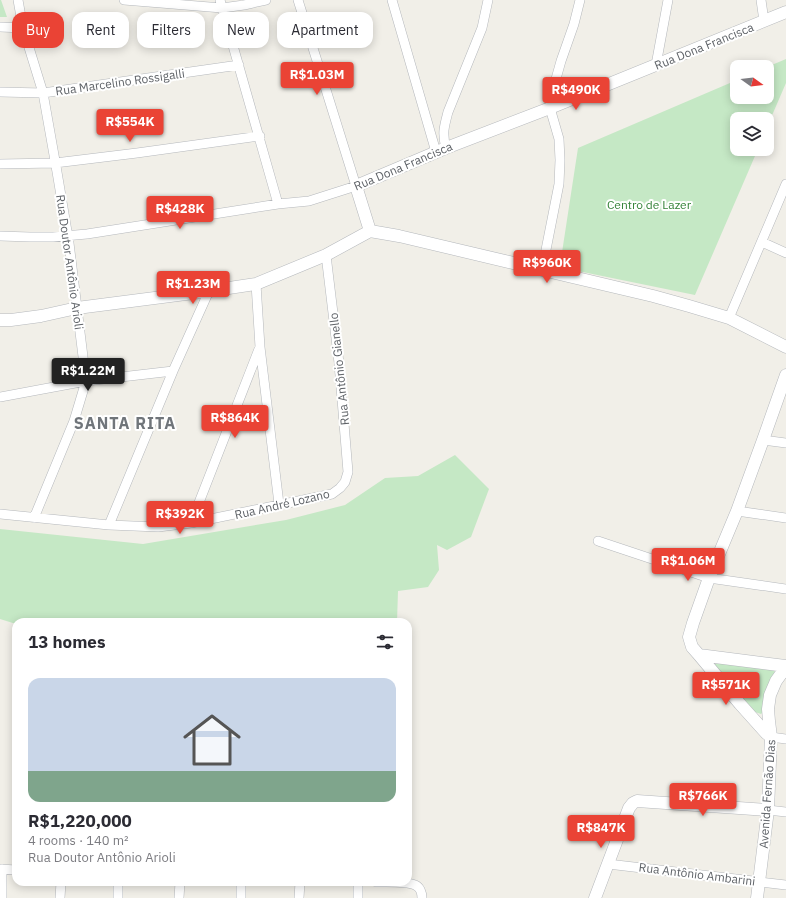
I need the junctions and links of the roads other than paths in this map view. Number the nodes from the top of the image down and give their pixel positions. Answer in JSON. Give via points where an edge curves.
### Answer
{"nodes":[{"id":1,"x":18,"y":0,"type":"edge"},
{"id":2,"x":124,"y":0,"type":"edge"},
{"id":3,"x":266,"y":0,"type":"edge"},
{"id":4,"x":298,"y":0,"type":"edge"},
{"id":5,"x":392,"y":0,"type":"edge"},
{"id":6,"x":488,"y":0,"type":"edge"},
{"id":7,"x":580,"y":0,"type":"edge"},
{"id":8,"x":668,"y":0,"type":"edge"},
{"id":9,"x":761,"y":0,"type":"edge"},
{"id":10,"x":221,"y":4,"type":"edge"},
{"id":11,"x":20,"y":12,"type":"edge"},
{"id":12,"x":786,"y":12,"type":"edge"},
{"id":13,"x":764,"y":21,"type":"junction"},
{"id":14,"x":0,"y":27,"type":"edge"},
{"id":15,"x":12,"y":28,"type":"edge"},
{"id":16,"x":29,"y":48,"type":"edge"},
{"id":17,"x":239,"y":65,"type":"junction"},
{"id":18,"x":656,"y":65,"type":"junction"},
{"id":19,"x":0,"y":92,"type":"edge"},
{"id":20,"x":42,"y":93,"type":"junction"},
{"id":21,"x":550,"y":108,"type":"junction"},
{"id":22,"x":260,"y":136,"type":"junction"},
{"id":23,"x":441,"y":150,"type":"junction"},
{"id":24,"x":55,"y":163,"type":"junction"},
{"id":25,"x":0,"y":164,"type":"edge"},
{"id":26,"x":786,"y":184,"type":"edge"},
{"id":27,"x":356,"y":186,"type":"junction"},
{"id":28,"x":278,"y":204,"type":"junction"},
{"id":29,"x":370,"y":231,"type":"junction"},
{"id":30,"x":0,"y":236,"type":"edge"},
{"id":31,"x":68,"y":236,"type":"junction"},
{"id":32,"x":762,"y":242,"type":"junction"},
{"id":33,"x":786,"y":253,"type":"edge"},
{"id":34,"x":326,"y":256,"type":"junction"},
{"id":35,"x":542,"y":270,"type":"junction"},
{"id":36,"x":256,"y":284,"type":"junction"},
{"id":37,"x":209,"y":291,"type":"junction"},
{"id":38,"x":77,"y":308,"type":"junction"},
{"id":39,"x":729,"y":318,"type":"junction"},
{"id":40,"x":0,"y":320,"type":"edge"},
{"id":41,"x":260,"y":347,"type":"junction"},
{"id":42,"x":786,"y":347,"type":"edge"},
{"id":43,"x":173,"y":371,"type":"junction"},
{"id":44,"x":786,"y":375,"type":"edge"},
{"id":45,"x":86,"y":381,"type":"junction"},
{"id":46,"x":0,"y":396,"type":"edge"},
{"id":47,"x":763,"y":440,"type":"junction"},
{"id":48,"x":786,"y":443,"type":"edge"},
{"id":49,"x":346,"y":482,"type":"joint"},
{"id":50,"x":279,"y":504,"type":"junction"},
{"id":51,"x":737,"y":511,"type":"junction"},
{"id":52,"x":0,"y":514,"type":"edge"},
{"id":53,"x":34,"y":518,"type":"junction"},
{"id":54,"x":786,"y":518,"type":"edge"},
{"id":55,"x":191,"y":523,"type":"junction"},
{"id":56,"x":109,"y":525,"type":"junction"},
{"id":57,"x":598,"y":541,"type":"dead end"},
{"id":58,"x":709,"y":578,"type":"junction"},
{"id":59,"x":786,"y":589,"type":"edge"},
{"id":60,"x":699,"y":655,"type":"junction"},
{"id":61,"x":786,"y":666,"type":"edge"},
{"id":62,"x":786,"y":670,"type":"edge"},
{"id":63,"x":771,"y":737,"type":"junction"},
{"id":64,"x":786,"y":739,"type":"edge"},
{"id":65,"x":768,"y":810,"type":"junction"},
{"id":66,"x":786,"y":812,"type":"edge"},
{"id":67,"x":608,"y":864,"type":"junction"},
{"id":68,"x":1,"y":869,"type":"edge"},
{"id":69,"x":12,"y":870,"type":"edge"},
{"id":70,"x":759,"y":882,"type":"junction"},
{"id":71,"x":412,"y":884,"type":"edge"},
{"id":72,"x":61,"y":886,"type":"edge"},
{"id":73,"x":118,"y":886,"type":"edge"},
{"id":74,"x":180,"y":886,"type":"edge"},
{"id":75,"x":241,"y":886,"type":"edge"},
{"id":76,"x":300,"y":886,"type":"edge"},
{"id":77,"x":358,"y":886,"type":"edge"},
{"id":78,"x":786,"y":886,"type":"edge"},
{"id":79,"x":2,"y":898,"type":"edge"},
{"id":80,"x":60,"y":898,"type":"edge"},
{"id":81,"x":118,"y":898,"type":"edge"},
{"id":82,"x":180,"y":898,"type":"edge"},
{"id":83,"x":241,"y":898,"type":"edge"},
{"id":84,"x":299,"y":898,"type":"edge"},
{"id":85,"x":358,"y":898,"type":"edge"},
{"id":86,"x":422,"y":898,"type":"edge"},
{"id":87,"x":595,"y":898,"type":"edge"},
{"id":88,"x":757,"y":898,"type":"edge"}],
"edges":[{"from":1,"to":11,"type":"street","name":"Rua Doutor Antônio Arioli"},
{"from":2,"to":10,"type":"street"},
{"from":3,"to":10,"type":"street","via":[[244,5]]},
{"from":4,"to":27,"type":"street"},
{"from":5,"to":23,"type":"street"},
{"from":6,"to":23,"type":"street","via":[[482,28],[448,112]]},
{"from":7,"to":21,"type":"street","via":[[561,60]]},
{"from":8,"to":18,"type":"street"},
{"from":9,"to":13,"type":"street"},
{"from":10,"to":17,"type":"street"},
{"from":12,"to":13,"type":"street","name":"Rua Dona Francisca"},
{"from":13,"to":18,"type":"street","name":"Rua Dona Francisca"},
{"from":14,"to":15,"type":"street"},
{"from":16,"to":20,"type":"street","name":"Rua Doutor Antônio Arioli"},
{"from":17,"to":20,"type":"street","name":"Rua Marcelino Rossigalli"},
{"from":17,"to":22,"type":"street"},
{"from":18,"to":21,"type":"street","name":"Rua Dona Francisca"},
{"from":19,"to":20,"type":"street","name":"Rua Marcelino Rossigalli"},
{"from":20,"to":24,"type":"street","name":"Rua Doutor Antônio Arioli"},
{"from":21,"to":23,"type":"street","name":"Rua Dona Francisca"},
{"from":21,"to":35,"type":"street","via":[[559,139],[559,184]]},
{"from":22,"to":24,"type":"street"},
{"from":22,"to":28,"type":"street"},
{"from":23,"to":27,"type":"street","name":"Rua Dona Francisca"},
{"from":24,"to":25,"type":"street"},
{"from":24,"to":31,"type":"street","name":"Rua Doutor Antônio Arioli"},
{"from":26,"to":32,"type":"street"},
{"from":27,"to":28,"type":"street","name":"Rua Dona Francisca","via":[[308,201]]},
{"from":27,"to":29,"type":"street"},
{"from":28,"to":31,"type":"street","name":"Rua Dona Francisca"},
{"from":29,"to":34,"type":"street"},
{"from":29,"to":35,"type":"street"},
{"from":30,"to":31,"type":"street","name":"Rua Dona Francisca"},
{"from":31,"to":38,"type":"street","name":"Rua Doutor Antônio Arioli"},
{"from":32,"to":33,"type":"street"},
{"from":32,"to":39,"type":"street"},
{"from":34,"to":36,"type":"street"},
{"from":34,"to":49,"type":"street","name":"Rua Antônio Gianello","via":[[339,363],[348,472]]},
{"from":35,"to":39,"type":"street","via":[[660,298]]},
{"from":36,"to":37,"type":"street"},
{"from":36,"to":41,"type":"street"},
{"from":37,"to":38,"type":"street"},
{"from":37,"to":43,"type":"street"},
{"from":38,"to":40,"type":"street","via":[[41,316]]},
{"from":38,"to":45,"type":"street","name":"Rua Doutor Antônio Arioli"},
{"from":39,"to":42,"type":"street"},
{"from":41,"to":50,"type":"street"},
{"from":41,"to":55,"type":"street"},
{"from":43,"to":45,"type":"street"},
{"from":43,"to":56,"type":"street"},
{"from":44,"to":47,"type":"street"},
{"from":45,"to":46,"type":"street"},
{"from":45,"to":53,"type":"street","name":"Rua Doutor Antônio Arioli","via":[[74,421]]},
{"from":47,"to":48,"type":"street"},
{"from":47,"to":51,"type":"street"},
{"from":49,"to":50,"type":"street","name":"Rua André Lozano","via":[[332,494]]},
{"from":50,"to":55,"type":"street","name":"Rua André Lozano"},
{"from":51,"to":54,"type":"street"},
{"from":51,"to":58,"type":"street"},
{"from":52,"to":53,"type":"street","name":"Rua André Lozano"},
{"from":53,"to":56,"type":"street","name":"Rua André Lozano"},
{"from":55,"to":56,"type":"street","name":"Rua André Lozano","via":[[158,527]]},
{"from":57,"to":58,"type":"street"},
{"from":58,"to":59,"type":"street"},
{"from":58,"to":60,"type":"street","via":[[689,637],[692,647]]},
{"from":60,"to":61,"type":"street"},
{"from":60,"to":63,"type":"street"},
{"from":62,"to":63,"type":"street","name":"Avenida Fernão Dias","via":[[776,681],[770,695],[768,721]]},
{"from":63,"to":64,"type":"street"},
{"from":63,"to":65,"type":"street","name":"Avenida Fernão Dias"},
{"from":65,"to":66,"type":"street"},
{"from":65,"to":67,"type":"street","via":[[637,801],[629,808]]},
{"from":65,"to":70,"type":"street","name":"Avenida Fernão Dias"},
{"from":67,"to":70,"type":"street","name":"Rua Antônio Ambarini"},
{"from":67,"to":87,"type":"street"},
{"from":68,"to":69,"type":"street"},
{"from":68,"to":79,"type":"street"},
{"from":70,"to":78,"type":"street","name":"Rua Antônio Ambarini"},
{"from":70,"to":88,"type":"street","name":"Avenida Fernão Dias"},
{"from":71,"to":86,"type":"street","via":[[420,889]]},
{"from":72,"to":80,"type":"street"},
{"from":73,"to":81,"type":"street"},
{"from":74,"to":82,"type":"street"},
{"from":75,"to":83,"type":"street"},
{"from":76,"to":84,"type":"street"},
{"from":77,"to":85,"type":"street"}]}
